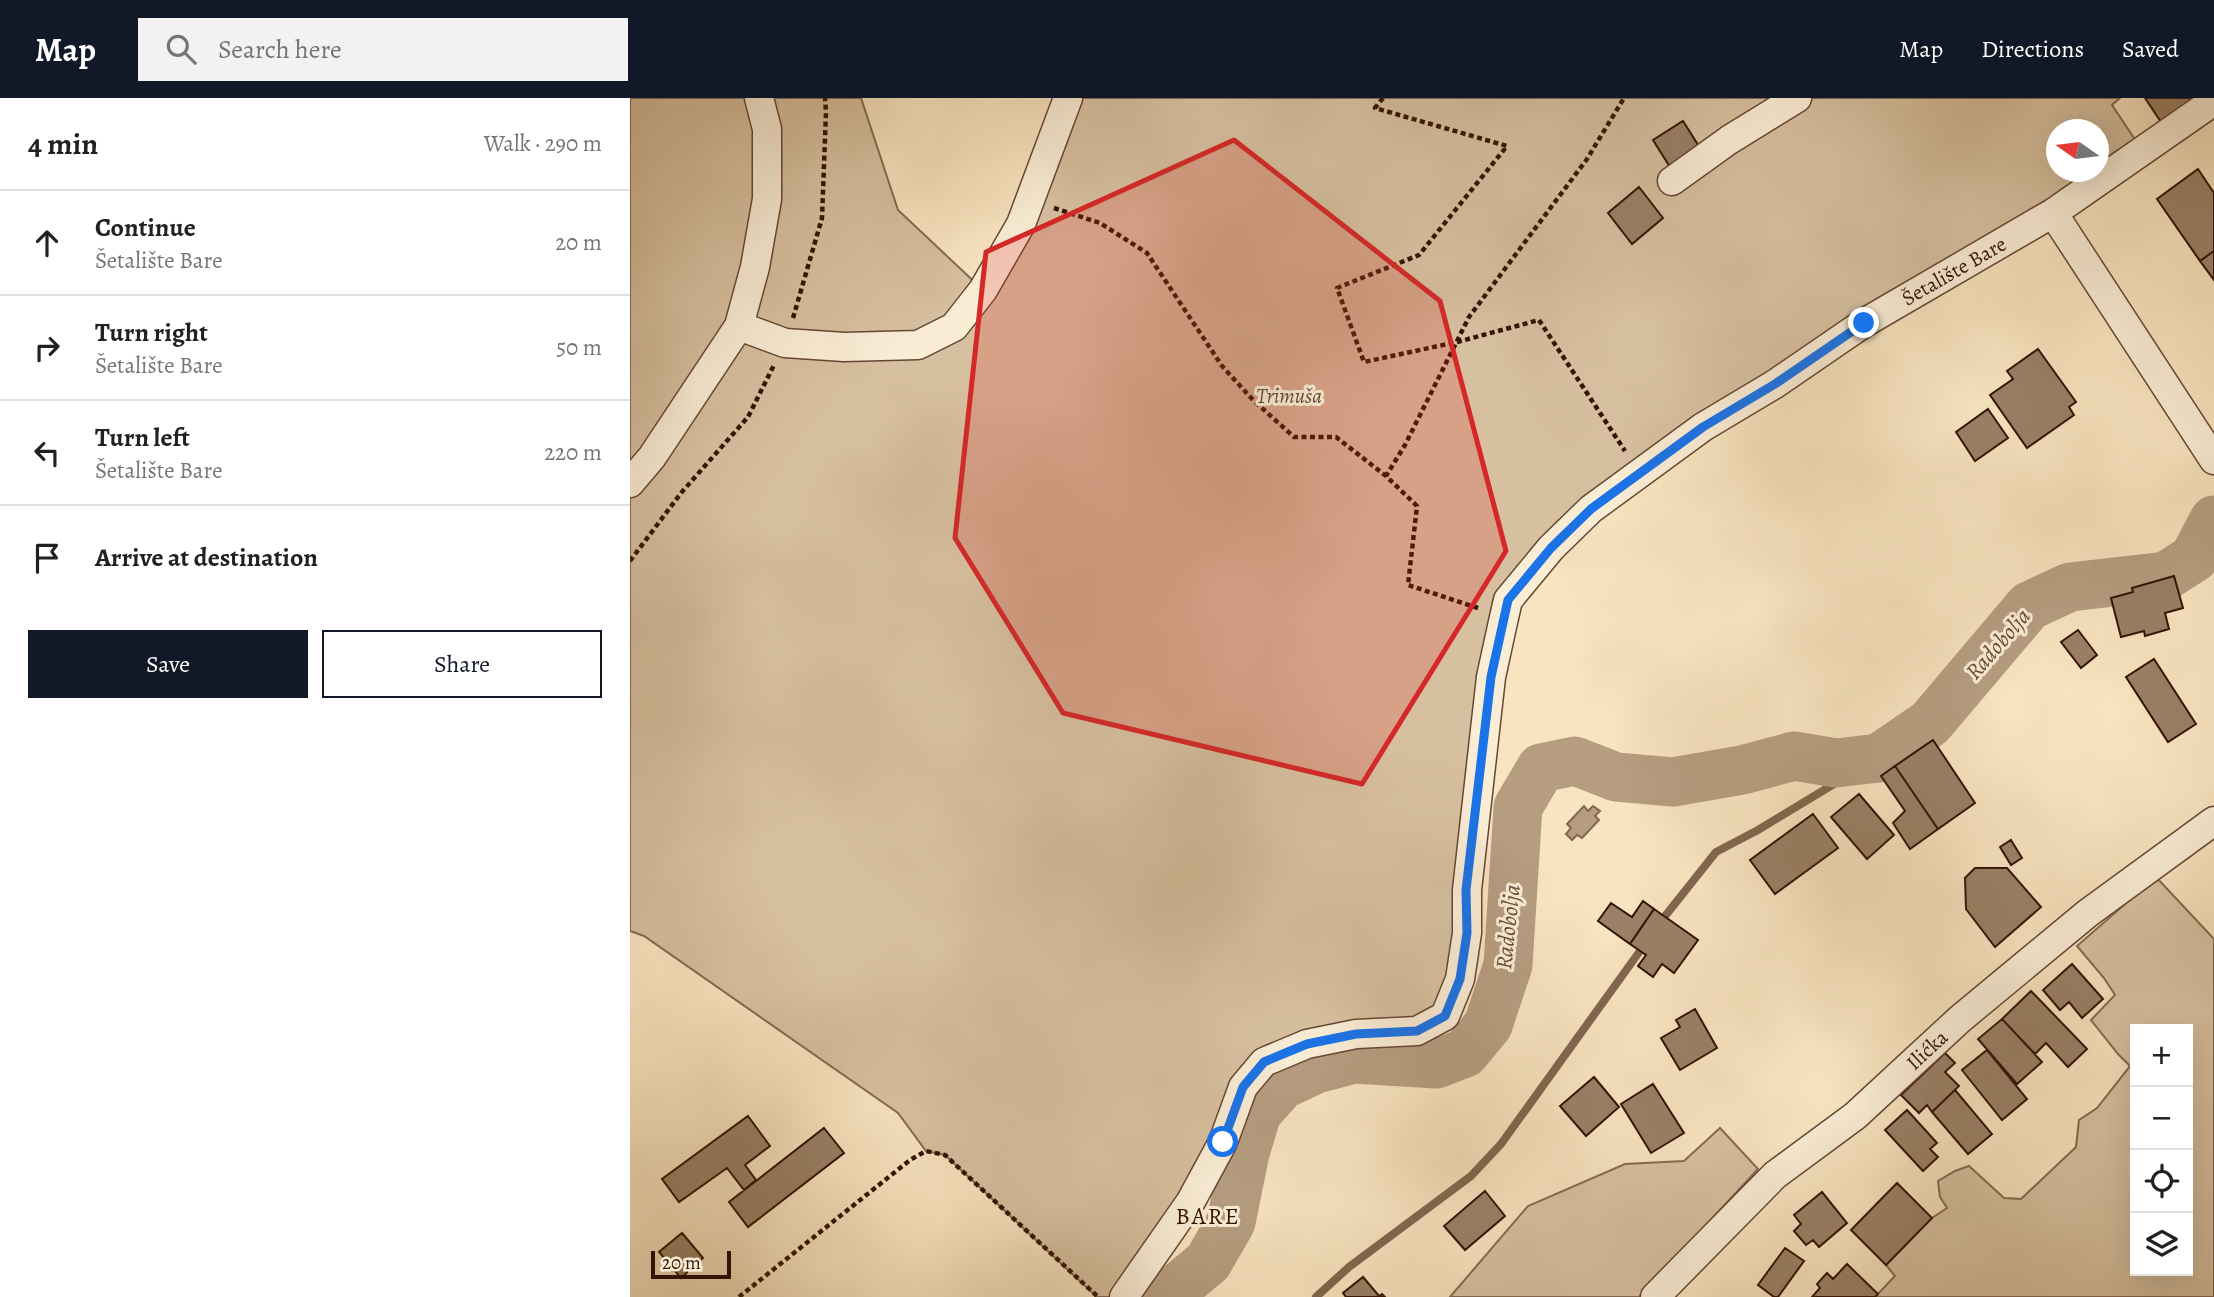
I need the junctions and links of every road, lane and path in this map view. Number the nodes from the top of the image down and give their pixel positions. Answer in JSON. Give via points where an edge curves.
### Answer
{"nodes":[{"id":1,"x":759,"y":98,"type":"edge"},
{"id":2,"x":1068,"y":98,"type":"edge"},
{"id":3,"x":1383,"y":98,"type":"edge"},
{"id":4,"x":1624,"y":98,"type":"edge"},
{"id":5,"x":1797,"y":98,"type":"edge"},
{"id":6,"x":2214,"y":101,"type":"edge"},
{"id":7,"x":1672,"y":181,"type":"dead end"},
{"id":8,"x":1030,"y":202,"type":"junction"},
{"id":9,"x":2053,"y":213,"type":"junction"},
{"id":10,"x":739,"y":326,"type":"junction"},
{"id":11,"x":1457,"y":342,"type":"junction"},
{"id":12,"x":2211,"y":455,"type":"edge"},
{"id":13,"x":1640,"y":474,"type":"junction"},
{"id":14,"x":1386,"y":476,"type":"junction"},
{"id":15,"x":630,"y":483,"type":"edge"},
{"id":16,"x":1503,"y":622,"type":"junction"},
{"id":17,"x":2214,"y":821,"type":"edge"},
{"id":18,"x":739,"y":1297,"type":"edge"},
{"id":19,"x":1097,"y":1297,"type":"edge"},
{"id":20,"x":1124,"y":1297,"type":"edge"},
{"id":21,"x":1655,"y":1297,"type":"edge"}],
"edges":[{"from":1,"to":10,"type":"street","via":[[767,129],[767,199]]},
{"from":2,"to":8,"type":"street"},
{"from":3,"to":11,"type":"path","via":[[1375,108],[1507,146],[1419,255],[1337,288],[1364,362]]},
{"from":4,"to":11,"type":"path","via":[[1587,159],[1469,317]]},
{"from":5,"to":7,"type":"street"},
{"from":6,"to":9,"type":"street","name":"Šetalište Bare"},
{"from":8,"to":10,"type":"street","via":[[983,290],[954,327],[918,345],[785,343]]},
{"from":8,"to":14,"type":"path","via":[[1100,223],[1147,253],[1222,366],[1253,400],[1294,437],[1336,437]]},
{"from":9,"to":12,"type":"street"},
{"from":9,"to":13,"type":"street","name":"Šetalište Bare","via":[[1864,323],[1703,427]]},
{"from":10,"to":15,"type":"street"},
{"from":11,"to":13,"type":"path","via":[[1539,320]]},
{"from":11,"to":14,"type":"path"},
{"from":13,"to":16,"type":"street","name":"Šetalište Bare","via":[[1591,509],[1551,548],[1508,600]]},
{"from":14,"to":16,"type":"path","via":[[1417,506],[1408,586],[1474,605]]},
{"from":16,"to":20,"type":"street","name":"Šetalište Bare","via":[[1491,677],[1466,890],[1467,933],[1460,979],[1445,1016],[1417,1031],[1356,1034],[1307,1044],[1264,1062],[1243,1087],[1223,1142],[1191,1201]]},
{"from":17,"to":21,"type":"street","name":"Ilićka","via":[[2088,913],[1961,1019],[1855,1116],[1775,1175]]},
{"from":18,"to":19,"type":"path","via":[[926,1151],[945,1155]]}]}
